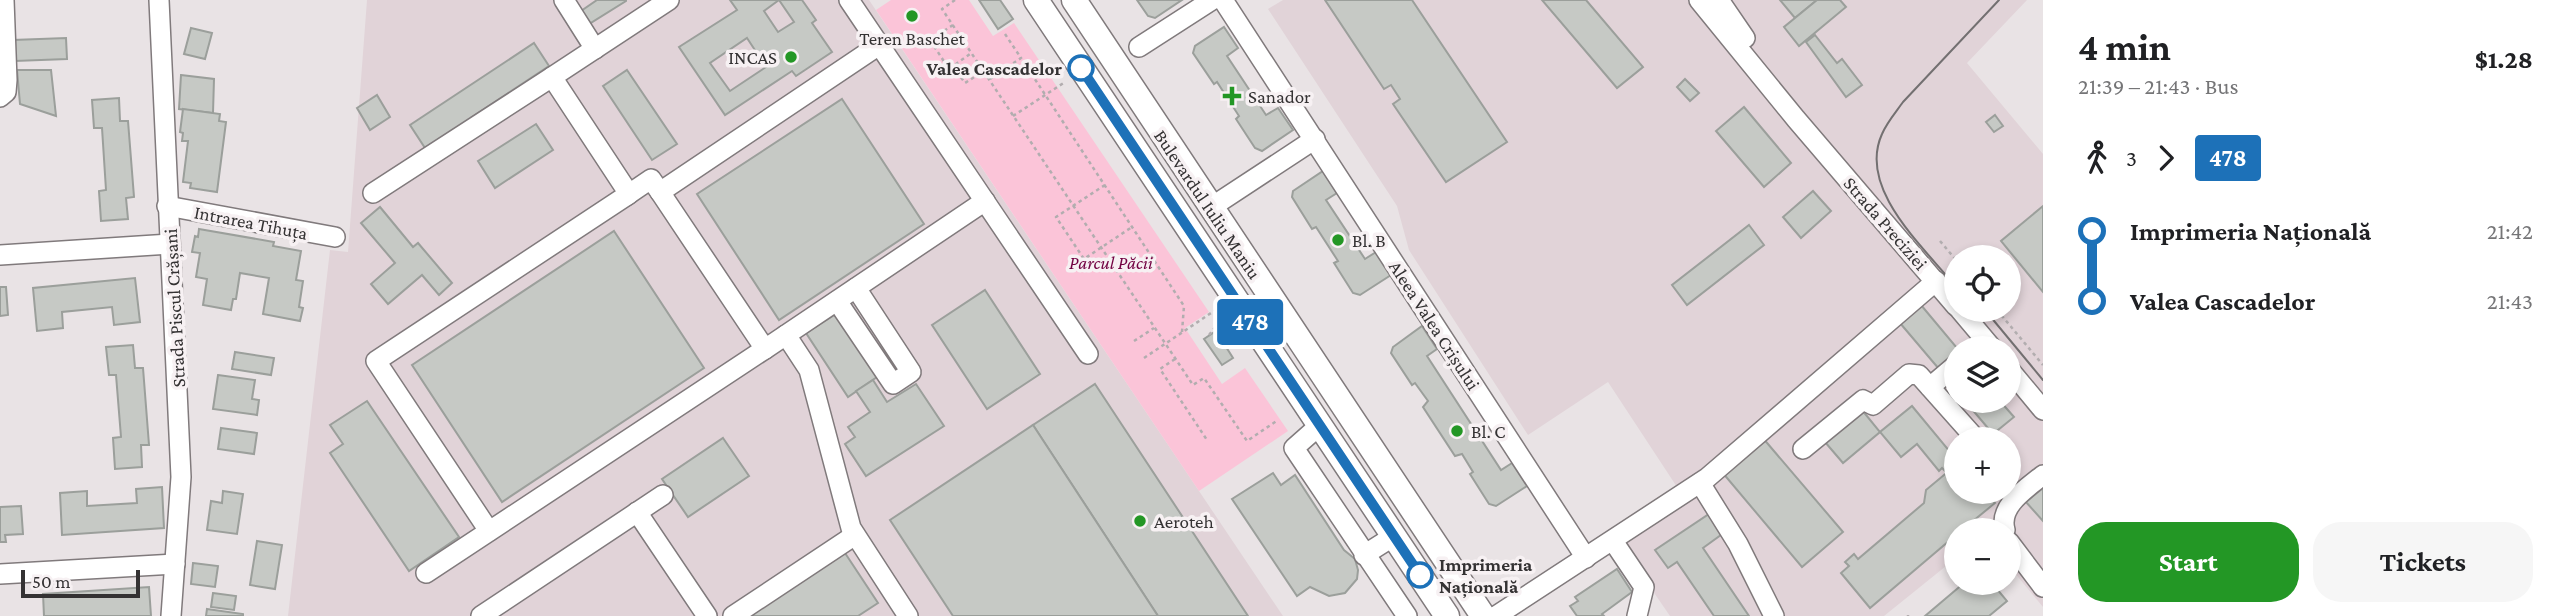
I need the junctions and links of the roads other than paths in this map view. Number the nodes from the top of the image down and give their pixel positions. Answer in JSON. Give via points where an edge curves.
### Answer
{"nodes":[{"id":1,"x":4,"y":0,"type":"edge"},
{"id":2,"x":159,"y":0,"type":"edge"},
{"id":3,"x":564,"y":0,"type":"edge"},
{"id":4,"x":669,"y":0,"type":"edge"},
{"id":5,"x":849,"y":0,"type":"edge"},
{"id":6,"x":1036,"y":0,"type":"edge"},
{"id":7,"x":1074,"y":0,"type":"edge"},
{"id":8,"x":1699,"y":0,"type":"edge"},
{"id":9,"x":1719,"y":0,"type":"edge"},
{"id":10,"x":1222,"y":1,"type":"edge"},
{"id":11,"x":879,"y":44,"type":"junction"},
{"id":12,"x":1139,"y":47,"type":"dead end"},
{"id":13,"x":595,"y":49,"type":"junction"},
{"id":14,"x":1751,"y":55,"type":"junction"},
{"id":15,"x":552,"y":77,"type":"junction"},
{"id":16,"x":0,"y":97,"type":"edge"},
{"id":17,"x":1315,"y":139,"type":"junction"},
{"id":18,"x":660,"y":192,"type":"junction"},
{"id":19,"x":373,"y":193,"type":"dead end"},
{"id":20,"x":626,"y":196,"type":"junction"},
{"id":21,"x":985,"y":201,"type":"junction"},
{"id":22,"x":167,"y":206,"type":"junction"},
{"id":23,"x":1210,"y":208,"type":"junction"},
{"id":24,"x":335,"y":237,"type":"dead end"},
{"id":25,"x":170,"y":244,"type":"junction"},
{"id":26,"x":0,"y":254,"type":"edge"},
{"id":27,"x":1936,"y":281,"type":"junction"},
{"id":28,"x":856,"y":288,"type":"junction"},
{"id":29,"x":1944,"y":291,"type":"edge"},
{"id":30,"x":837,"y":301,"type":"junction"},
{"id":31,"x":786,"y":335,"type":"junction"},
{"id":32,"x":765,"y":349,"type":"junction"},
{"id":33,"x":1088,"y":354,"type":"dead end"},
{"id":34,"x":1944,"y":375,"type":"edge"},
{"id":35,"x":2021,"y":384,"type":"edge"},
{"id":36,"x":1930,"y":387,"type":"junction"},
{"id":37,"x":2043,"y":411,"type":"edge"},
{"id":38,"x":1320,"y":425,"type":"junction"},
{"id":39,"x":1965,"y":427,"type":"edge"},
{"id":40,"x":1803,"y":449,"type":"dead end"},
{"id":41,"x":2043,"y":475,"type":"edge"},
{"id":42,"x":1700,"y":483,"type":"junction"},
{"id":43,"x":663,"y":495,"type":"dead end"},
{"id":44,"x":637,"y":512,"type":"junction"},
{"id":45,"x":2004,"y":518,"type":"edge"},
{"id":46,"x":489,"y":531,"type":"junction"},
{"id":47,"x":855,"y":535,"type":"junction"},
{"id":48,"x":1394,"y":536,"type":"junction"},
{"id":49,"x":1613,"y":541,"type":"junction"},
{"id":50,"x":1364,"y":555,"type":"junction"},
{"id":51,"x":1586,"y":558,"type":"junction"},
{"id":52,"x":2021,"y":558,"type":"edge"},
{"id":53,"x":175,"y":564,"type":"junction"},
{"id":54,"x":426,"y":573,"type":"dead end"},
{"id":55,"x":0,"y":574,"type":"edge"},
{"id":56,"x":2043,"y":587,"type":"edge"},
{"id":57,"x":171,"y":616,"type":"edge"},
{"id":58,"x":481,"y":616,"type":"edge"},
{"id":59,"x":706,"y":616,"type":"edge"},
{"id":60,"x":733,"y":616,"type":"edge"},
{"id":61,"x":908,"y":616,"type":"edge"},
{"id":62,"x":1407,"y":616,"type":"edge"},
{"id":63,"x":1447,"y":616,"type":"edge"},
{"id":64,"x":1483,"y":616,"type":"edge"},
{"id":65,"x":1496,"y":616,"type":"edge"},
{"id":66,"x":1637,"y":616,"type":"edge"},
{"id":67,"x":1774,"y":616,"type":"edge"}],
"edges":[{"from":1,"to":16,"type":"street","via":[[7,80],[6,92]]},
{"from":2,"to":22,"type":"street","name":"Strada Piscul Crășani"},
{"from":3,"to":13,"type":"street"},
{"from":4,"to":13,"type":"street"},
{"from":5,"to":11,"type":"street"},
{"from":6,"to":38,"type":"main road","name":"Bulevardul Iuliu Maniu"},
{"from":7,"to":23,"type":"main road","name":"Bulevardul Iuliu Maniu"},
{"from":8,"to":14,"type":"street","name":"Strada Preciziei"},
{"from":9,"to":14,"type":"street","name":"Strada Preciziei"},
{"from":10,"to":12,"type":"street"},
{"from":10,"to":17,"type":"street","name":"Aleea Valea Crișului"},
{"from":11,"to":18,"type":"street"},
{"from":11,"to":21,"type":"street"},
{"from":13,"to":15,"type":"street"},
{"from":14,"to":27,"type":"street","name":"Strada Preciziei","via":[[1815,140]]},
{"from":15,"to":19,"type":"street"},
{"from":15,"to":20,"type":"street","via":[[629,194]]},
{"from":17,"to":23,"type":"street"},
{"from":17,"to":51,"type":"street","name":"Aleea Valea Crișului"},
{"from":18,"to":20,"type":"street","via":[[651,180]]},
{"from":18,"to":32,"type":"street"},
{"from":20,"to":46,"type":"street","via":[[376,360]]},
{"from":21,"to":28,"type":"street"},
{"from":21,"to":33,"type":"street"},
{"from":22,"to":24,"type":"street","name":"Intrarea Tihuța"},
{"from":22,"to":25,"type":"street","name":"Strada Piscul Crășani"},
{"from":23,"to":64,"type":"main road","name":"Bulevardul Iuliu Maniu"},
{"from":25,"to":26,"type":"street"},
{"from":25,"to":53,"type":"street","name":"Strada Piscul Crășani","via":[[181,477]]},
{"from":27,"to":29,"type":"street","name":"Strada Preciziei"},
{"from":27,"to":42,"type":"street"},
{"from":28,"to":30,"type":"street"},
{"from":28,"to":30,"type":"street","via":[[911,372],[892,384]]},
{"from":30,"to":31,"type":"street"},
{"from":31,"to":32,"type":"street"},
{"from":31,"to":47,"type":"street","via":[[809,370]]},
{"from":32,"to":46,"type":"street"},
{"from":34,"to":36,"type":"street"},
{"from":35,"to":37,"type":"street"},
{"from":36,"to":39,"type":"street"},
{"from":36,"to":40,"type":"street","via":[[1919,375],[1909,374],[1873,405],[1863,400]]},
{"from":38,"to":48,"type":"main road","name":"Bulevardul Iuliu Maniu"},
{"from":38,"to":50,"type":"street","via":[[1294,448]]},
{"from":41,"to":45,"type":"street","via":[[2021,493]]},
{"from":42,"to":49,"type":"street"},
{"from":42,"to":67,"type":"street","via":[[1738,544]]},
{"from":43,"to":44,"type":"street"},
{"from":44,"to":58,"type":"street"},
{"from":44,"to":59,"type":"street"},
{"from":46,"to":54,"type":"street"},
{"from":47,"to":60,"type":"street"},
{"from":47,"to":61,"type":"street"},
{"from":48,"to":50,"type":"street"},
{"from":48,"to":63,"type":"main road","name":"Bulevardul Iuliu Maniu"},
{"from":49,"to":51,"type":"street"},
{"from":49,"to":66,"type":"street","via":[[1644,587]]},
{"from":50,"to":62,"type":"street"},
{"from":51,"to":65,"type":"street"},
{"from":52,"to":56,"type":"street"},
{"from":53,"to":55,"type":"street"},
{"from":53,"to":57,"type":"street","name":"Strada Piscul Crășani"}]}
